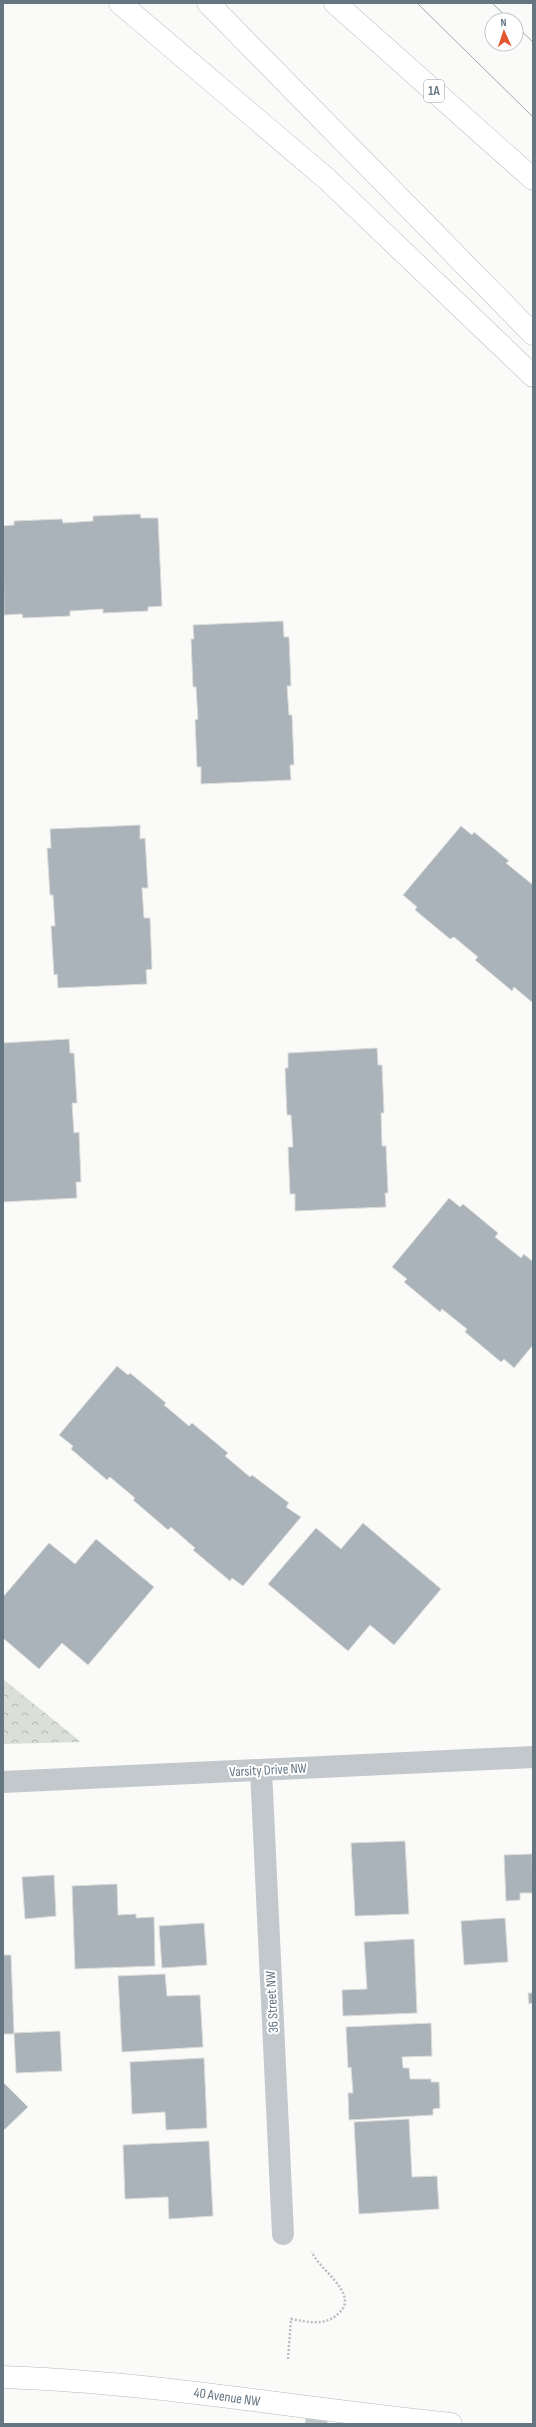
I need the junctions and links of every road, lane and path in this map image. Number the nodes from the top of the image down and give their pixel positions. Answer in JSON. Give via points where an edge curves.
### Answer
{"nodes":[{"id":1,"x":120,"y":3,"type":"edge"},
{"id":2,"x":208,"y":3,"type":"edge"},
{"id":3,"x":335,"y":3,"type":"edge"},
{"id":4,"x":533,"y":179,"type":"edge"},
{"id":5,"x":533,"y":334,"type":"edge"},
{"id":6,"x":533,"y":376,"type":"edge"},
{"id":7,"x":533,"y":1757,"type":"edge"},
{"id":8,"x":261,"y":1770,"type":"junction"},
{"id":9,"x":3,"y":1782,"type":"edge"},
{"id":10,"x":283,"y":2234,"type":"dead end"},
{"id":11,"x":312,"y":2252,"type":"dead end"},
{"id":12,"x":288,"y":2359,"type":"dead end"},
{"id":13,"x":3,"y":2377,"type":"edge"},
{"id":14,"x":317,"y":2417,"type":"edge"},
{"id":15,"x":450,"y":2424,"type":"edge"}],
"edges":[{"from":1,"to":6,"type":"main road","via":[[328,180]]},
{"from":2,"to":5,"type":"main road"},
{"from":3,"to":4,"type":"main road","number":"1A"},
{"from":7,"to":8,"type":"street","name":"Varsity Drive NW"},
{"from":8,"to":9,"type":"street","name":"Varsity Drive NW"},
{"from":8,"to":10,"type":"street","name":"36 Street NW"},
{"from":11,"to":12,"type":"path","via":[[314,2258],[340,2285],[346,2301],[338,2314],[321,2323],[291,2319]]},
{"from":13,"to":14,"type":"main road","name":"40 Avenue NW","via":[[148,2386]]},
{"from":14,"to":15,"type":"main road","name":"40 Avenue NW"}]}
